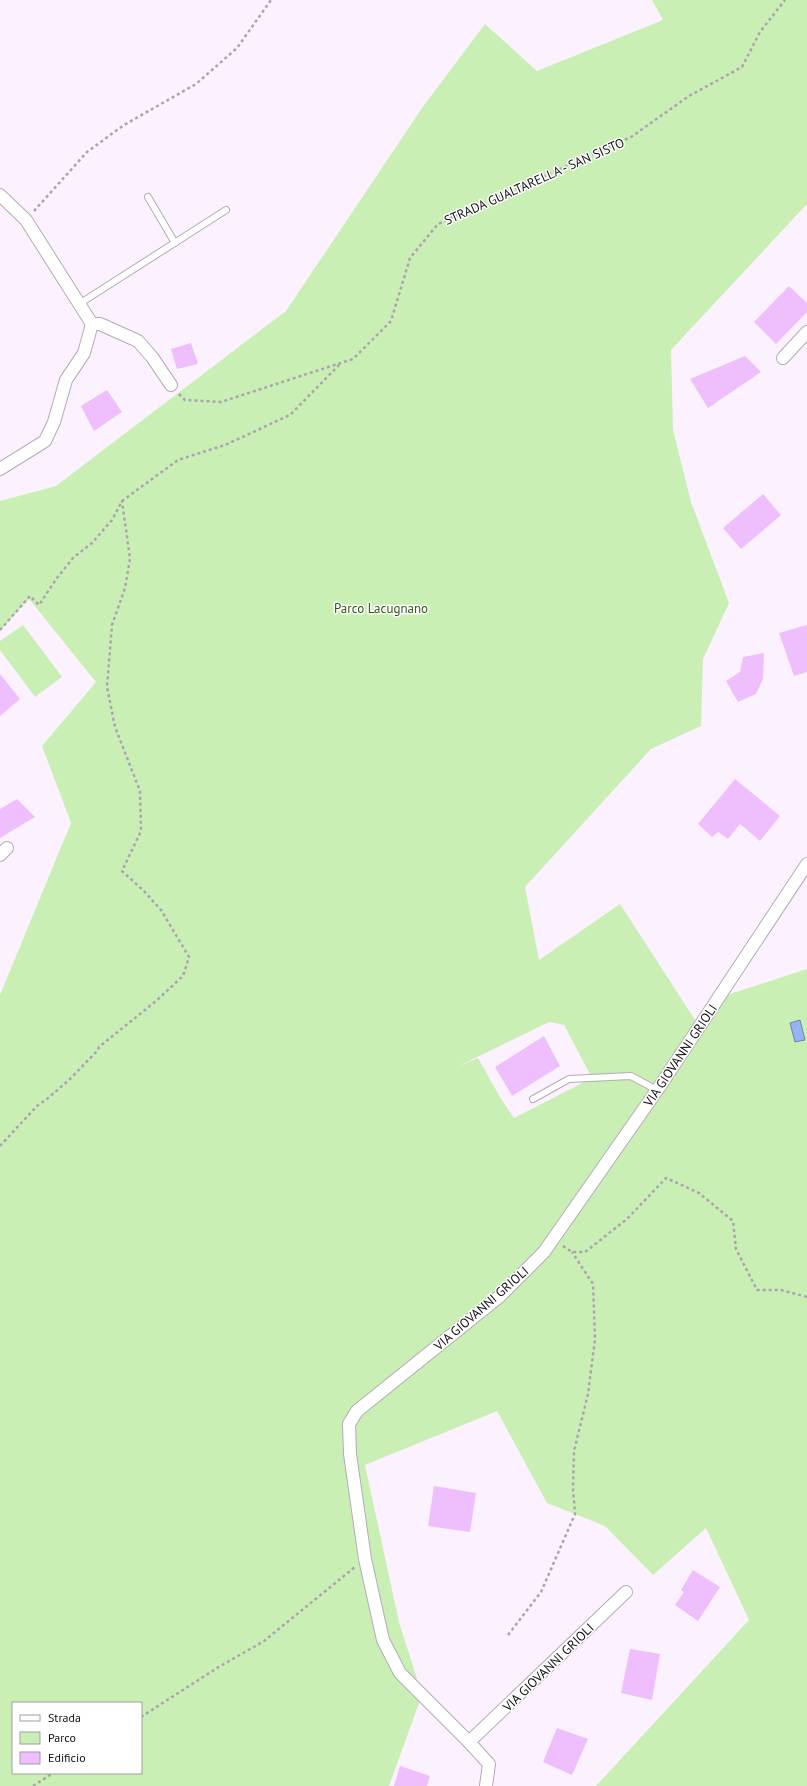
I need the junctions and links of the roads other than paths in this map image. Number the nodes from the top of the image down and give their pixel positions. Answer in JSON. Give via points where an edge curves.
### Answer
{"nodes":[{"id":1,"x":0,"y":195,"type":"edge"},
{"id":2,"x":148,"y":197,"type":"dead end"},
{"id":3,"x":226,"y":210,"type":"dead end"},
{"id":4,"x":175,"y":243,"type":"junction"},
{"id":5,"x":79,"y":304,"type":"junction"},
{"id":6,"x":92,"y":324,"type":"junction"},
{"id":7,"x":807,"y":332,"type":"edge"},
{"id":8,"x":783,"y":358,"type":"dead end"},
{"id":9,"x":171,"y":385,"type":"road end"},
{"id":10,"x":0,"y":469,"type":"edge"},
{"id":11,"x":807,"y":864,"type":"edge"},
{"id":12,"x":657,"y":1090,"type":"junction"},
{"id":13,"x":533,"y":1099,"type":"dead end"},
{"id":14,"x":626,"y":1592,"type":"dead end"},
{"id":15,"x":469,"y":1742,"type":"junction"},
{"id":16,"x":486,"y":1786,"type":"edge"}],
"edges":[{"from":1,"to":5,"type":"street","via":[[26,220]]},
{"from":2,"to":4,"type":"lane"},
{"from":3,"to":4,"type":"lane"},
{"from":4,"to":5,"type":"lane"},
{"from":5,"to":6,"type":"street"},
{"from":6,"to":9,"type":"street","via":[[100,324],[138,341]]},
{"from":6,"to":10,"type":"street","via":[[84,353],[66,380],[54,422],[45,441]]},
{"from":7,"to":8,"type":"street"},
{"from":11,"to":12,"type":"street","name":"VIA GIOVANNI GRIOLI"},
{"from":12,"to":13,"type":"lane","via":[[630,1076],[569,1079]]},
{"from":12,"to":15,"type":"street","name":"VIA GIOVANNI GRIOLI","via":[[544,1252],[500,1296],[357,1412],[349,1424],[350,1454],[365,1560],[383,1640],[400,1672]]},
{"from":14,"to":15,"type":"street","name":"VIA GIOVANNI GRIOLI"},
{"from":15,"to":16,"type":"street","name":"VIA GIOVANNI GRIOLI","via":[[489,1764]]}]}
